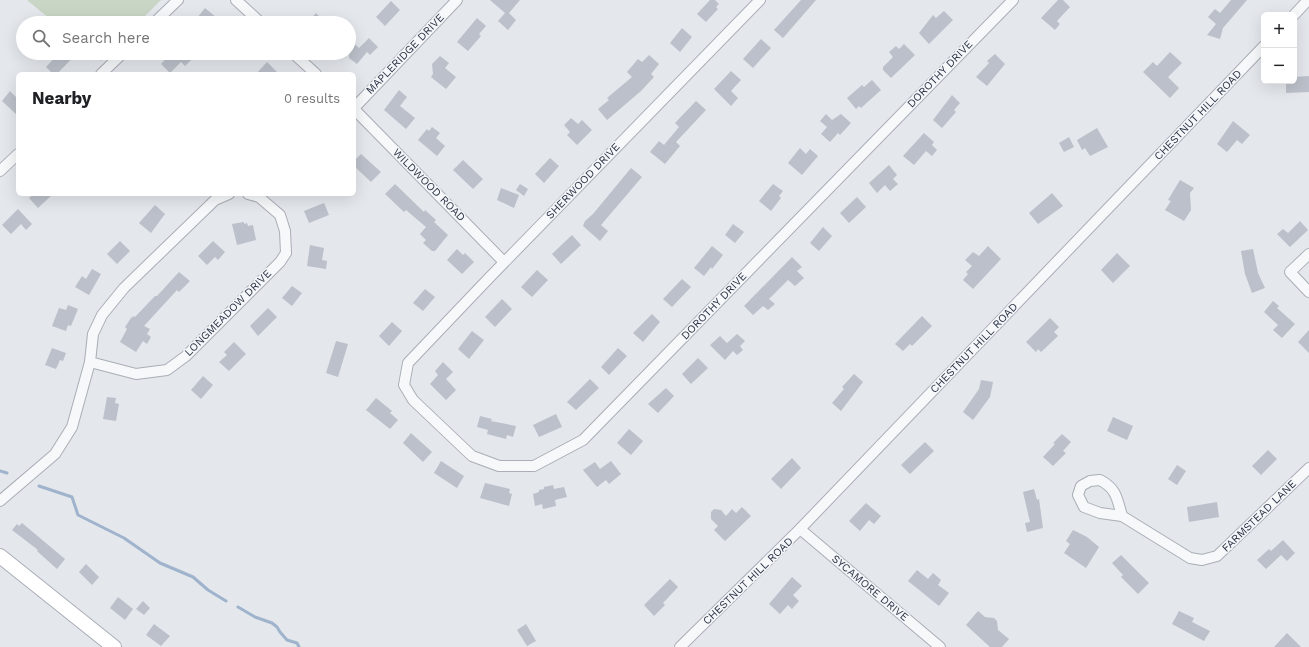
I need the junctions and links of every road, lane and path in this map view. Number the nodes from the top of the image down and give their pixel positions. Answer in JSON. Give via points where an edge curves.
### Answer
{"nodes":[{"id":1,"x":178,"y":0,"type":"edge"},
{"id":2,"x":236,"y":0,"type":"edge"},
{"id":3,"x":457,"y":0,"type":"edge"},
{"id":4,"x":760,"y":0,"type":"edge"},
{"id":5,"x":1013,"y":0,"type":"edge"},
{"id":6,"x":1309,"y":0,"type":"edge"},
{"id":7,"x":1297,"y":12,"type":"edge"},
{"id":8,"x":161,"y":16,"type":"edge"},
{"id":9,"x":253,"y":16,"type":"edge"},
{"id":10,"x":1262,"y":48,"type":"edge"},
{"id":11,"x":116,"y":60,"type":"edge"},
{"id":12,"x":301,"y":60,"type":"edge"},
{"id":13,"x":103,"y":72,"type":"edge"},
{"id":14,"x":314,"y":72,"type":"edge"},
{"id":15,"x":356,"y":106,"type":"edge"},
{"id":16,"x":356,"y":110,"type":"edge"},
{"id":17,"x":16,"y":156,"type":"edge"},
{"id":18,"x":0,"y":171,"type":"edge"},
{"id":19,"x":224,"y":196,"type":"edge"},
{"id":20,"x":255,"y":196,"type":"edge"},
{"id":21,"x":1309,"y":254,"type":"edge"},
{"id":22,"x":504,"y":262,"type":"junction"},
{"id":23,"x":1309,"y":292,"type":"edge"},
{"id":24,"x":90,"y":362,"type":"junction"},
{"id":25,"x":408,"y":363,"type":"joint"},
{"id":26,"x":1309,"y":468,"type":"edge"},
{"id":27,"x":0,"y":501,"type":"edge"},
{"id":28,"x":1122,"y":516,"type":"junction"},
{"id":29,"x":800,"y":529,"type":"junction"},
{"id":30,"x":0,"y":556,"type":"edge"},
{"id":31,"x":114,"y":647,"type":"edge"},
{"id":32,"x":680,"y":647,"type":"edge"},
{"id":33,"x":940,"y":647,"type":"edge"}],
"edges":[{"from":1,"to":8,"type":"street"},
{"from":2,"to":9,"type":"street"},
{"from":3,"to":15,"type":"street","name":"MAPLERIDGE DRIVE"},
{"from":4,"to":22,"type":"street","name":"SHERWOOD DRIVE"},
{"from":5,"to":25,"type":"street","name":"DOROTHY DRIVE","via":[[583,440],[534,466],[499,466],[472,456],[413,400],[404,385]]},
{"from":6,"to":7,"type":"street"},
{"from":10,"to":29,"type":"street","name":"CHESTNUT HILL ROAD"},
{"from":11,"to":13,"type":"street"},
{"from":12,"to":14,"type":"street"},
{"from":16,"to":22,"type":"street","name":"WILDWOOD ROAD"},
{"from":17,"to":18,"type":"street"},
{"from":19,"to":24,"type":"street","via":[[215,200],[102,315],[93,334]]},
{"from":20,"to":24,"type":"street","name":"LONGMEADOW DRIVE","via":[[280,215],[285,231],[286,253],[280,262],[186,356],[167,370],[136,374]]},
{"from":21,"to":23,"type":"street","via":[[1290,272]]},
{"from":22,"to":25,"type":"street","name":"SHERWOOD DRIVE"},
{"from":24,"to":27,"type":"street","via":[[72,427],[55,454]]},
{"from":26,"to":28,"type":"street","name":"FARMSTEAD LANE","via":[[1217,556],[1202,560],[1190,558]]},
{"from":28,"to":28,"type":"street","name":"FARMSTEAD LANE","via":[[1116,492],[1109,485],[1100,480],[1080,486],[1078,495],[1084,507],[1100,513]]},
{"from":29,"to":32,"type":"street","name":"CHESTNUT HILL ROAD"},
{"from":29,"to":33,"type":"street","name":"SYCAMORE DRIVE"},
{"from":30,"to":31,"type":"main road"}]}
